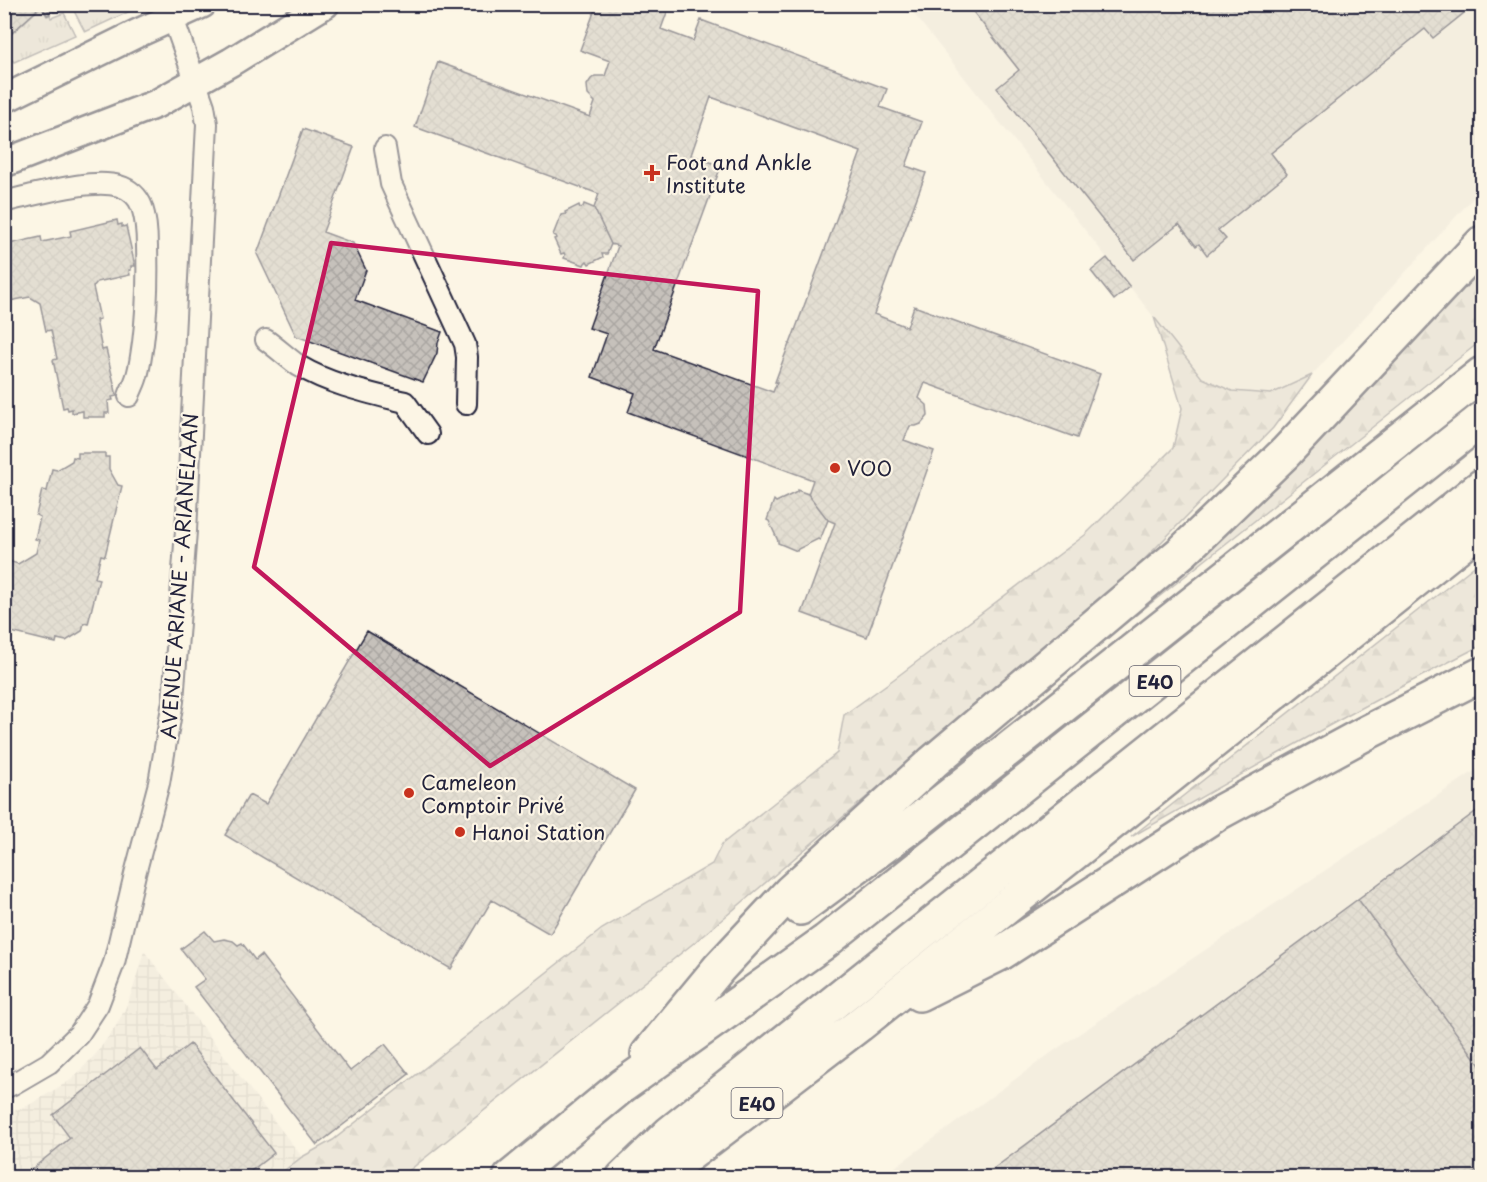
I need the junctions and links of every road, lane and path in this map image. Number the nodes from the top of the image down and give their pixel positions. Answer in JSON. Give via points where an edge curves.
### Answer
{"nodes":[{"id":1,"x":202,"y":4,"type":"edge"},
{"id":2,"x":325,"y":4,"type":"edge"},
{"id":3,"x":170,"y":11,"type":"edge"},
{"id":4,"x":195,"y":82,"type":"junction"},
{"id":5,"x":4,"y":99,"type":"edge"},
{"id":6,"x":385,"y":148,"type":"dead end"},
{"id":7,"x":4,"y":163,"type":"edge"},
{"id":8,"x":11,"y":200,"type":"dead end"},
{"id":9,"x":1482,"y":243,"type":"edge"},
{"id":10,"x":266,"y":340,"type":"dead end"},
{"id":11,"x":1482,"y":374,"type":"edge"},
{"id":12,"x":129,"y":396,"type":"dead end"},
{"id":13,"x":466,"y":404,"type":"dead end"},
{"id":14,"x":1482,"y":419,"type":"edge"},
{"id":15,"x":428,"y":434,"type":"dead end"},
{"id":16,"x":1482,"y":486,"type":"edge"},
{"id":17,"x":1482,"y":527,"type":"edge"},
{"id":18,"x":1482,"y":674,"type":"edge"},
{"id":19,"x":719,"y":968,"type":"junction"},
{"id":20,"x":859,"y":1025,"type":"junction"},
{"id":21,"x":622,"y":1086,"type":"junction"},
{"id":22,"x":4,"y":1088,"type":"edge"},
{"id":23,"x":510,"y":1178,"type":"edge"},
{"id":24,"x":623,"y":1178,"type":"edge"},
{"id":25,"x":652,"y":1178,"type":"edge"}],
"edges":[{"from":1,"to":3,"type":"main road"},
{"from":2,"to":4,"type":"main road"},
{"from":3,"to":4,"type":"street","name":"AVENUE ARIANE - ARIANELAAN"},
{"from":3,"to":5,"type":"main road"},
{"from":4,"to":7,"type":"main road","via":[[150,106]]},
{"from":4,"to":22,"type":"street","name":"AVENUE ARIANE - ARIANELAAN","via":[[207,124],[186,531],[173,701],[159,783],[114,963],[98,1005],[79,1035],[49,1063]]},
{"from":6,"to":13,"type":"street","via":[[391,184],[465,344]]},
{"from":8,"to":12,"type":"street","via":[[104,183],[130,191],[137,198],[144,218],[148,274],[141,359]]},
{"from":9,"to":19,"type":"highway","via":[[1285,453],[1191,543],[933,762],[790,892]]},
{"from":10,"to":15,"type":"street","via":[[300,366],[327,379],[405,402]]},
{"from":11,"to":19,"type":"highway","number":"E40","via":[[914,825]]},
{"from":14,"to":21,"type":"highway","number":"E40","via":[[826,941]]},
{"from":16,"to":24,"type":"highway","number":"E40","via":[[670,1132]]},
{"from":17,"to":20,"type":"highway","number":"E40"},
{"from":18,"to":20,"type":"highway","via":[[1218,813],[1000,953]]},
{"from":19,"to":21,"type":"highway","number":"E40"},
{"from":20,"to":25,"type":"highway","number":"E40","via":[[690,1154]]},
{"from":21,"to":23,"type":"highway","number":"E40"}]}
